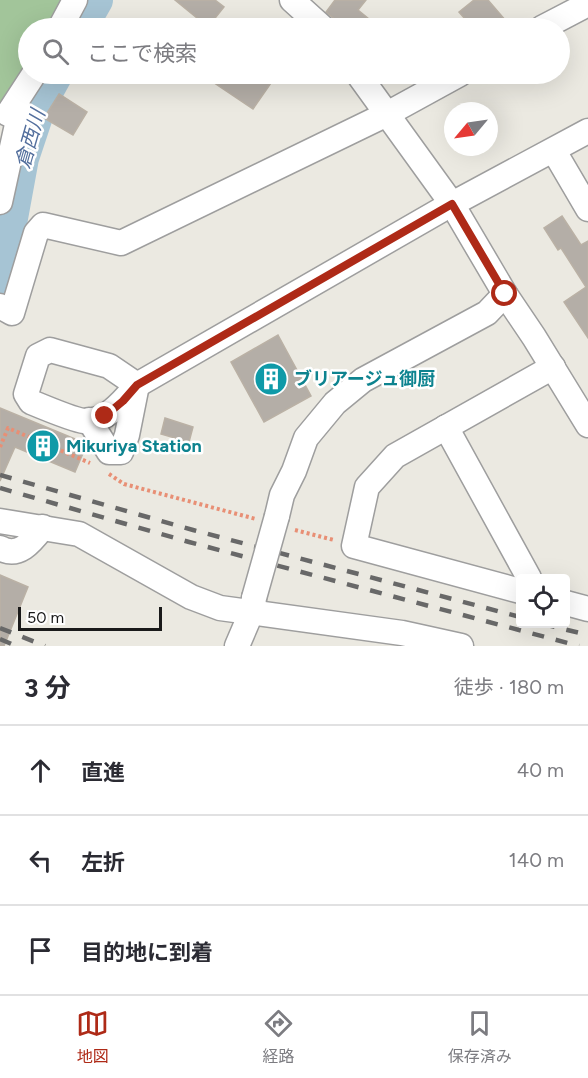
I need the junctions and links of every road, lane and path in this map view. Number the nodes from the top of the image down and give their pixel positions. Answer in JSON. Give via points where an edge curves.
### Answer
{"nodes":[{"id":1,"x":75,"y":0,"type":"edge"},
{"id":2,"x":292,"y":0,"type":"edge"},
{"id":3,"x":588,"y":4,"type":"edge"},
{"id":4,"x":65,"y":18,"type":"edge"},
{"id":5,"x":312,"y":18,"type":"edge"},
{"id":6,"x":562,"y":18,"type":"edge"},
{"id":7,"x":28,"y":84,"type":"edge"},
{"id":8,"x":365,"y":84,"type":"edge"},
{"id":9,"x":442,"y":84,"type":"edge"},
{"id":10,"x":16,"y":103,"type":"junction"},
{"id":11,"x":387,"y":114,"type":"junction"},
{"id":12,"x":0,"y":126,"type":"edge"},
{"id":13,"x":588,"y":131,"type":"edge"},
{"id":14,"x":554,"y":151,"type":"junction"},
{"id":15,"x":0,"y":202,"type":"edge"},
{"id":16,"x":452,"y":204,"type":"junction"},
{"id":17,"x":588,"y":209,"type":"edge"},
{"id":18,"x":505,"y":294,"type":"junction"},
{"id":19,"x":0,"y":306,"type":"edge"},
{"id":20,"x":553,"y":367,"type":"junction"},
{"id":21,"x":137,"y":385,"type":"junction"},
{"id":22,"x":88,"y":420,"type":"junction"},
{"id":23,"x":588,"y":425,"type":"edge"},
{"id":24,"x":446,"y":427,"type":"junction"},
{"id":25,"x":0,"y":447,"type":"edge"},
{"id":26,"x":80,"y":459,"type":"dead end"},
{"id":27,"x":105,"y":471,"type":"dead end"},
{"id":28,"x":0,"y":521,"type":"edge"},
{"id":29,"x":275,"y":521,"type":"junction"},
{"id":30,"x":43,"y":527,"type":"junction"},
{"id":31,"x":354,"y":546,"type":"junction"},
{"id":32,"x":0,"y":548,"type":"edge"},
{"id":33,"x":527,"y":574,"type":"edge"},
{"id":34,"x":516,"y":590,"type":"edge"},
{"id":35,"x":570,"y":604,"type":"edge"},
{"id":36,"x":253,"y":605,"type":"junction"},
{"id":37,"x":588,"y":609,"type":"edge"},
{"id":38,"x":237,"y":646,"type":"edge"},
{"id":39,"x":461,"y":646,"type":"edge"}],
"edges":[{"from":1,"to":4,"type":"street"},
{"from":2,"to":5,"type":"street"},
{"from":3,"to":6,"type":"street"},
{"from":7,"to":10,"type":"street"},
{"from":8,"to":11,"type":"street"},
{"from":9,"to":11,"type":"street"},
{"from":10,"to":12,"type":"street"},
{"from":10,"to":15,"type":"street","via":[[20,111]]},
{"from":11,"to":16,"type":"street"},
{"from":11,"to":19,"type":"street","via":[[122,243],[43,225],[36,233],[12,314]]},
{"from":13,"to":14,"type":"street"},
{"from":14,"to":16,"type":"street"},
{"from":14,"to":17,"type":"street"},
{"from":16,"to":18,"type":"street"},
{"from":16,"to":21,"type":"street"},
{"from":18,"to":20,"type":"street"},
{"from":18,"to":29,"type":"street","via":[[487,313],[363,380],[334,403],[306,438]]},
{"from":20,"to":23,"type":"street"},
{"from":20,"to":24,"type":"street"},
{"from":21,"to":22,"type":"street","via":[[105,416]]},
{"from":21,"to":22,"type":"street","via":[[121,452],[109,452]]},
{"from":21,"to":22,"type":"street","via":[[109,366],[50,350],[38,356],[26,394],[31,402]]},
{"from":24,"to":31,"type":"street","via":[[395,456],[367,487]]},
{"from":24,"to":33,"type":"street"},
{"from":25,"to":26,"type":"path","via":[[8,428]]},
{"from":27,"to":29,"type":"path","via":[[124,484]]},
{"from":28,"to":30,"type":"street"},
{"from":29,"to":31,"type":"path"},
{"from":29,"to":36,"type":"street","bridge":true},
{"from":30,"to":32,"type":"street","via":[[18,551]]},
{"from":30,"to":36,"type":"street","via":[[79,534],[191,597],[220,608]]},
{"from":31,"to":34,"type":"street"},
{"from":35,"to":37,"type":"street"},
{"from":36,"to":38,"type":"street"},
{"from":36,"to":39,"type":"street"}]}
